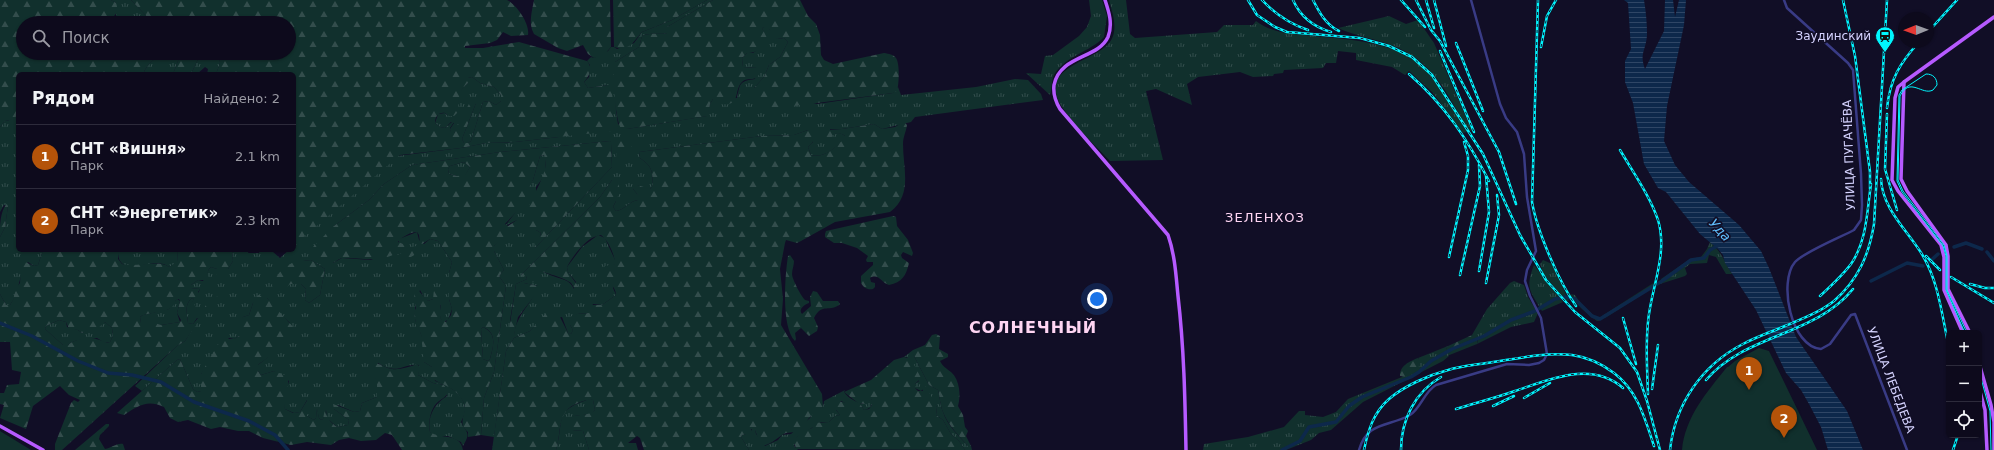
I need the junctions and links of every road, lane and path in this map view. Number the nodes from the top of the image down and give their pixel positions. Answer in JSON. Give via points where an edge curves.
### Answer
{"nodes":[{"id":1,"x":1105,"y":0,"type":"edge"},
{"id":2,"x":1470,"y":0,"type":"edge"},
{"id":3,"x":1784,"y":0,"type":"edge"},
{"id":4,"x":1994,"y":17,"type":"edge"},
{"id":5,"x":1904,"y":82,"type":"junction"},
{"id":6,"x":1857,"y":317,"type":"joint"},
{"id":7,"x":1962,"y":330,"type":"edge"},
{"id":8,"x":1968,"y":330,"type":"edge"},
{"id":9,"x":1980,"y":366,"type":"edge"},
{"id":10,"x":1982,"y":399,"type":"edge"},
{"id":11,"x":1986,"y":422,"type":"junction"},
{"id":12,"x":1994,"y":422,"type":"edge"},
{"id":13,"x":0,"y":426,"type":"edge"},
{"id":14,"x":43,"y":450,"type":"edge"},
{"id":15,"x":1186,"y":450,"type":"edge"},
{"id":16,"x":1359,"y":450,"type":"edge"},
{"id":17,"x":1908,"y":450,"type":"edge"},
{"id":18,"x":1987,"y":450,"type":"edge"},
{"id":19,"x":1994,"y":450,"type":"edge"}],
"edges":[{"from":1,"to":15,"type":"main road","via":[[1111,25],[1107,39],[1098,48],[1069,63],[1060,72],[1055,83],[1054,96],[1060,109],[1168,236],[1174,258],[1184,350]]},
{"from":2,"to":16,"type":"street","via":[[1500,104],[1506,118],[1517,132],[1524,154],[1527,198],[1536,251],[1525,281],[1539,312],[1547,354],[1544,360],[1530,365],[1507,364],[1428,389],[1410,415],[1378,426],[1367,433]]},
{"from":3,"to":6,"type":"street","name":"УЛИЦА ПУГАЧЁВА","via":[[1787,8],[1853,70],[1862,178],[1861,220],[1854,230],[1794,262],[1787,277],[1792,322],[1801,336],[1820,349],[1830,344],[1851,315],[1855,314]]},
{"from":4,"to":5,"type":"main road"},
{"from":5,"to":7,"type":"main road","via":[[1898,87],[1895,98],[1892,180],[1941,246],[1944,257],[1944,290]]},
{"from":5,"to":8,"type":"main road","via":[[1901,179],[1946,245],[1948,289]]},
{"from":6,"to":17,"type":"street","name":"УЛИЦА ЛЕБЕДЕВА"},
{"from":9,"to":12,"type":"main road"},
{"from":10,"to":11,"type":"main road"},
{"from":11,"to":12,"type":"main road"},
{"from":11,"to":18,"type":"main road"},
{"from":12,"to":19,"type":"main road"},
{"from":13,"to":14,"type":"main road"}]}
